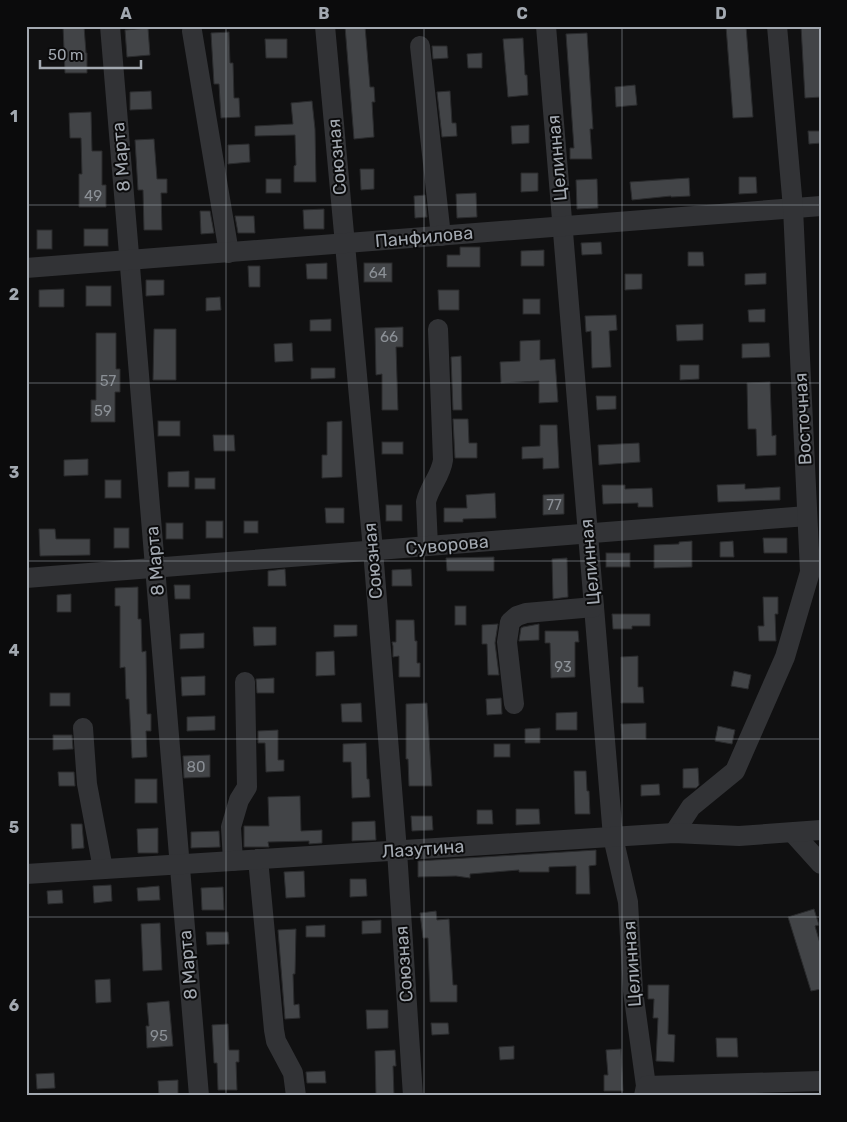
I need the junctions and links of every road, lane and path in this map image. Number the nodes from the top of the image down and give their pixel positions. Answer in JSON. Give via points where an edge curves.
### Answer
{"nodes":[{"id":1,"x":110,"y":26,"type":"edge"},
{"id":2,"x":325,"y":26,"type":"edge"},
{"id":3,"x":546,"y":26,"type":"edge"},
{"id":4,"x":776,"y":26,"type":"edge"},
{"id":5,"x":192,"y":31,"type":"dead end"},
{"id":6,"x":420,"y":46,"type":"dead end"},
{"id":7,"x":821,"y":206,"type":"edge"},
{"id":8,"x":793,"y":208,"type":"junction"},
{"id":9,"x":563,"y":226,"type":"junction"},
{"id":10,"x":441,"y":236,"type":"junction"},
{"id":11,"x":344,"y":244,"type":"junction"},
{"id":12,"x":229,"y":252,"type":"junction"},
{"id":13,"x":130,"y":260,"type":"junction"},
{"id":14,"x":26,"y":268,"type":"edge"},
{"id":15,"x":438,"y":329,"type":"dead end"},
{"id":16,"x":807,"y":516,"type":"junction"},
{"id":17,"x":588,"y":534,"type":"junction"},
{"id":18,"x":428,"y":546,"type":"junction"},
{"id":19,"x":373,"y":550,"type":"junction"},
{"id":20,"x":156,"y":568,"type":"junction"},
{"id":21,"x":26,"y":578,"type":"edge"},
{"id":22,"x":594,"y":607,"type":"junction"},
{"id":23,"x":245,"y":682,"type":"dead end"},
{"id":24,"x":514,"y":704,"type":"dead end"},
{"id":25,"x":83,"y":728,"type":"dead end"},
{"id":26,"x":821,"y":830,"type":"edge"},
{"id":27,"x":793,"y":833,"type":"junction"},
{"id":28,"x":674,"y":834,"type":"junction"},
{"id":29,"x":613,"y":837,"type":"junction"},
{"id":30,"x":397,"y":851,"type":"junction"},
{"id":31,"x":258,"y":859,"type":"junction"},
{"id":32,"x":233,"y":861,"type":"junction"},
{"id":33,"x":180,"y":864,"type":"junction"},
{"id":34,"x":821,"y":864,"type":"edge"},
{"id":35,"x":103,"y":869,"type":"junction"},
{"id":36,"x":26,"y":874,"type":"edge"},
{"id":37,"x":821,"y":1081,"type":"edge"},
{"id":38,"x":645,"y":1091,"type":"edge"},
{"id":39,"x":199,"y":1096,"type":"edge"},
{"id":40,"x":296,"y":1096,"type":"edge"},
{"id":41,"x":413,"y":1096,"type":"edge"}],
"edges":[{"from":1,"to":13,"type":"street","name":"8 Марта"},
{"from":2,"to":11,"type":"street","name":"Союзная"},
{"from":3,"to":9,"type":"street","name":"Целинная"},
{"from":4,"to":8,"type":"street","name":"Восточная"},
{"from":5,"to":12,"type":"street"},
{"from":6,"to":10,"type":"street"},
{"from":7,"to":8,"type":"street","name":"Панфилова"},
{"from":8,"to":9,"type":"street","name":"Панфилова"},
{"from":8,"to":16,"type":"street","name":"Восточная"},
{"from":9,"to":10,"type":"street","name":"Панфилова"},
{"from":9,"to":17,"type":"street","name":"Целинная"},
{"from":10,"to":11,"type":"street","name":"Панфилова"},
{"from":11,"to":12,"type":"street","name":"Панфилова"},
{"from":11,"to":19,"type":"street","name":"Союзная"},
{"from":12,"to":13,"type":"street","name":"Панфилова"},
{"from":13,"to":14,"type":"street","name":"Панфилова"},
{"from":13,"to":20,"type":"street","name":"8 Марта"},
{"from":15,"to":18,"type":"street","via":[[443,460],[426,502]]},
{"from":16,"to":17,"type":"street","name":"Суворова"},
{"from":16,"to":28,"type":"street","name":"Восточная","via":[[810,572],[785,657],[735,771],[691,808]]},
{"from":17,"to":18,"type":"street","name":"Суворова"},
{"from":17,"to":22,"type":"street","name":"Целинная"},
{"from":18,"to":19,"type":"street","name":"Суворова"},
{"from":19,"to":20,"type":"street","name":"Суворова"},
{"from":19,"to":30,"type":"street","name":"Союзная"},
{"from":20,"to":21,"type":"street","name":"Суворова"},
{"from":20,"to":33,"type":"street","name":"8 Марта"},
{"from":22,"to":24,"type":"street","via":[[526,613],[510,622],[507,642]]},
{"from":22,"to":29,"type":"street","name":"Целинная"},
{"from":23,"to":32,"type":"street","via":[[247,787],[239,800],[231,827]]},
{"from":25,"to":35,"type":"street","via":[[87,784]]},
{"from":26,"to":27,"type":"street","name":"Лазутина"},
{"from":27,"to":28,"type":"street","name":"Лазутина","via":[[740,836]]},
{"from":27,"to":34,"type":"street"},
{"from":28,"to":29,"type":"street","name":"Лазутина"},
{"from":29,"to":30,"type":"street","name":"Лазутина"},
{"from":29,"to":38,"type":"street","name":"Целинная","via":[[628,902],[633,991]]},
{"from":30,"to":31,"type":"street","name":"Лазутина"},
{"from":30,"to":41,"type":"street","name":"Союзная"},
{"from":31,"to":32,"type":"street","name":"Лазутина"},
{"from":31,"to":40,"type":"street","via":[[274,1030],[276,1041],[293,1073]]},
{"from":32,"to":33,"type":"street","name":"Лазутина"},
{"from":33,"to":35,"type":"street","name":"Лазутина"},
{"from":33,"to":39,"type":"street","name":"8 Марта"},
{"from":35,"to":36,"type":"street","name":"Лазутина"},
{"from":37,"to":38,"type":"street"}]}
